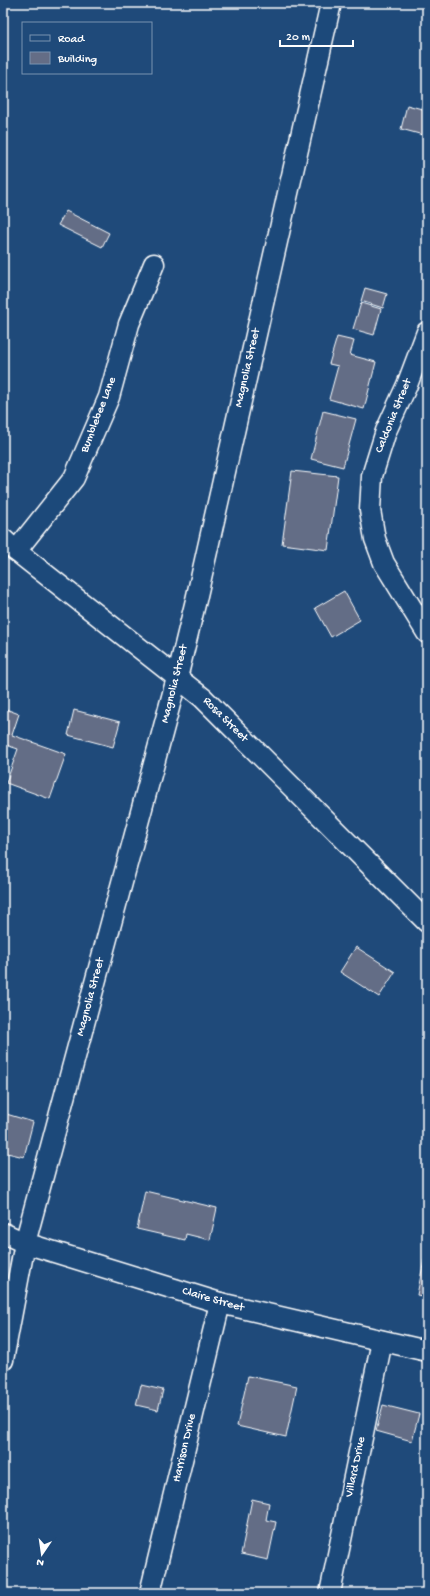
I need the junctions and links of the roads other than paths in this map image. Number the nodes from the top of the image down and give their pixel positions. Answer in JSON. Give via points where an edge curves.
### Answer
{"nodes":[{"id":1,"x":331,"y":3,"type":"edge"},
{"id":2,"x":154,"y":264,"type":"dead end"},
{"id":3,"x":427,"y":332,"type":"edge"},
{"id":4,"x":10,"y":545,"type":"edge"},
{"id":5,"x":427,"y":632,"type":"edge"},
{"id":6,"x":177,"y":678,"type":"junction"},
{"id":7,"x":427,"y":922,"type":"edge"},
{"id":8,"x":3,"y":1233,"type":"edge"},
{"id":9,"x":25,"y":1243,"type":"junction"},
{"id":10,"x":220,"y":1303,"type":"junction"},
{"id":11,"x":382,"y":1341,"type":"junction"},
{"id":12,"x":427,"y":1351,"type":"edge"},
{"id":13,"x":3,"y":1360,"type":"edge"},
{"id":14,"x":150,"y":1593,"type":"edge"},
{"id":15,"x":330,"y":1593,"type":"edge"}],
"edges":[{"from":1,"to":6,"type":"street","name":"Magnolia Street"},
{"from":2,"to":4,"type":"street","name":"Bumblebee Lane","via":[[129,324],[110,397],[74,478]]},
{"from":3,"to":5,"type":"street","name":"Caldonia Street","via":[[386,431],[372,476],[370,510],[375,539],[384,563]]},
{"from":4,"to":6,"type":"street","name":"Rosa Street"},
{"from":6,"to":7,"type":"street","name":"Rosa Street","via":[[203,698]]},
{"from":6,"to":9,"type":"street","name":"Magnolia Street"},
{"from":8,"to":9,"type":"street","name":"Claire Street"},
{"from":9,"to":10,"type":"street","name":"Claire Street"},
{"from":9,"to":13,"type":"street","name":"Magnolia Street"},
{"from":10,"to":11,"type":"street","name":"Claire Street"},
{"from":10,"to":14,"type":"street","name":"Harrison Drive"},
{"from":11,"to":12,"type":"street","name":"Claire Street"},
{"from":11,"to":15,"type":"street","name":"Villard Drive"}]}
